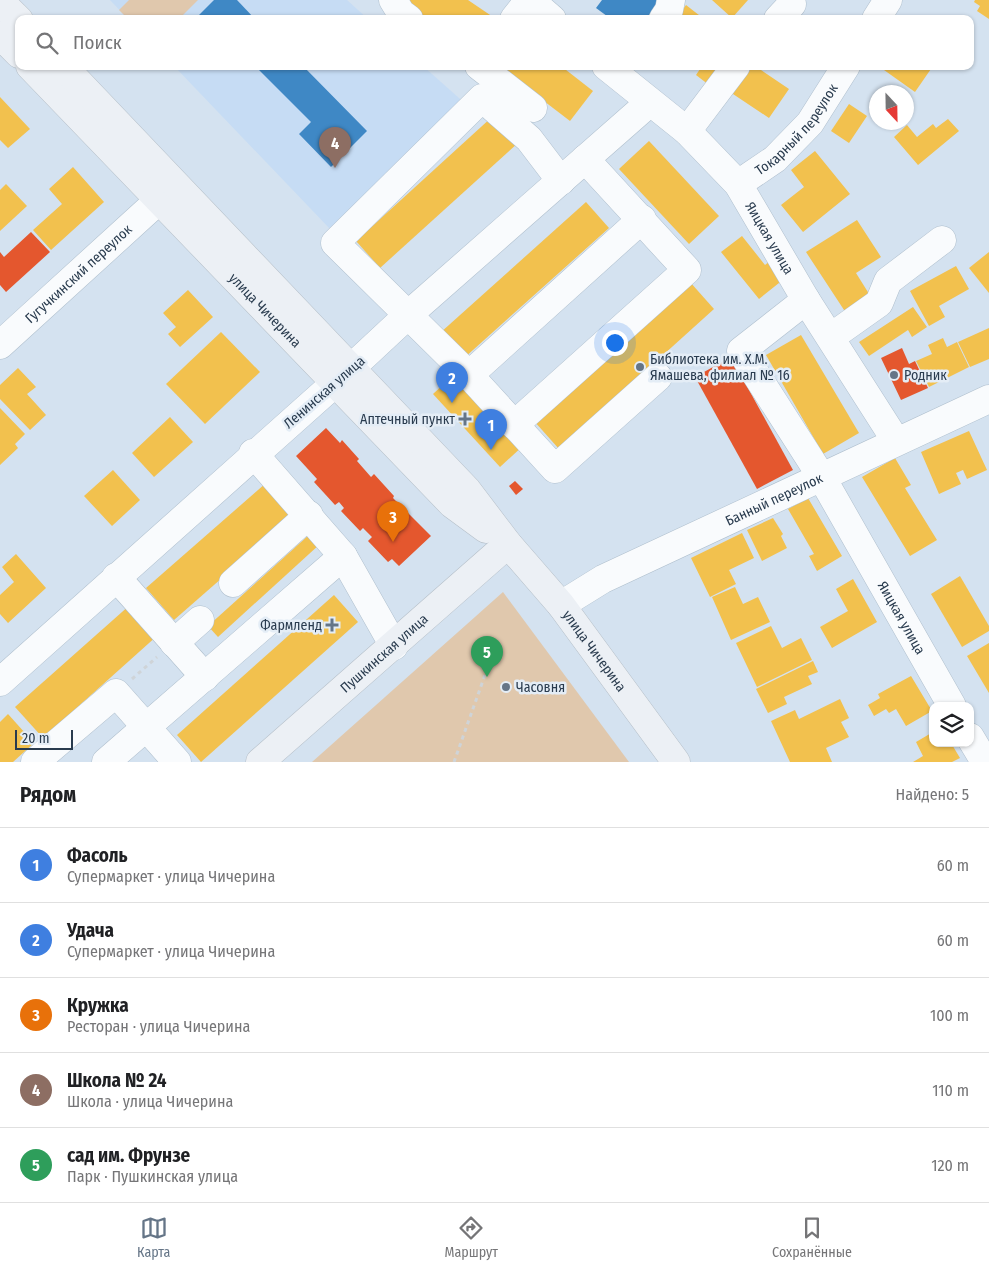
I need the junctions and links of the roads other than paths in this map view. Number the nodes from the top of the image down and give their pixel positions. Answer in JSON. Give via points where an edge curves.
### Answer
{"nodes":[{"id":1,"x":393,"y":0,"type":"edge"},
{"id":2,"x":530,"y":0,"type":"edge"},
{"id":3,"x":671,"y":0,"type":"edge"},
{"id":4,"x":888,"y":0,"type":"edge"},
{"id":5,"x":0,"y":1,"type":"edge"},
{"id":6,"x":404,"y":15,"type":"edge"},
{"id":7,"x":517,"y":15,"type":"edge"},
{"id":8,"x":547,"y":15,"type":"edge"},
{"id":9,"x":666,"y":15,"type":"edge"},
{"id":10,"x":879,"y":15,"type":"edge"},
{"id":11,"x":15,"y":16,"type":"edge"},
{"id":12,"x":34,"y":70,"type":"edge"},
{"id":13,"x":67,"y":70,"type":"edge"},
{"id":14,"x":484,"y":70,"type":"edge"},
{"id":15,"x":618,"y":70,"type":"edge"},
{"id":16,"x":733,"y":70,"type":"edge"},
{"id":17,"x":843,"y":70,"type":"edge"},
{"id":18,"x":649,"y":103,"type":"junction"},
{"id":19,"x":533,"y":108,"type":"dead end"},
{"id":20,"x":687,"y":131,"type":"junction"},
{"id":21,"x":585,"y":159,"type":"junction"},
{"id":22,"x":561,"y":181,"type":"junction"},
{"id":23,"x":738,"y":184,"type":"junction"},
{"id":24,"x":158,"y":201,"type":"junction"},
{"id":25,"x":642,"y":219,"type":"junction"},
{"id":26,"x":942,"y":240,"type":"dead end"},
{"id":27,"x":806,"y":300,"type":"junction"},
{"id":28,"x":409,"y":314,"type":"junction"},
{"id":29,"x":831,"y":338,"type":"junction"},
{"id":30,"x":0,"y":346,"type":"edge"},
{"id":31,"x":469,"y":375,"type":"junction"},
{"id":32,"x":342,"y":377,"type":"junction"},
{"id":33,"x":658,"y":377,"type":"dead end"},
{"id":34,"x":987,"y":403,"type":"edge"},
{"id":35,"x":514,"y":425,"type":"junction"},
{"id":36,"x":896,"y":441,"type":"junction"},
{"id":37,"x":253,"y":453,"type":"junction"},
{"id":38,"x":821,"y":476,"type":"junction"},
{"id":39,"x":309,"y":516,"type":"junction"},
{"id":40,"x":508,"y":544,"type":"junction"},
{"id":41,"x":343,"y":556,"type":"junction"},
{"id":42,"x":116,"y":577,"type":"junction"},
{"id":43,"x":233,"y":583,"type":"dead end"},
{"id":44,"x":561,"y":605,"type":"junction"},
{"id":45,"x":200,"y":620,"type":"dead end"},
{"id":46,"x":174,"y":643,"type":"junction"},
{"id":47,"x":394,"y":646,"type":"junction"},
{"id":48,"x":205,"y":677,"type":"junction"},
{"id":49,"x":0,"y":682,"type":"edge"},
{"id":50,"x":950,"y":702,"type":"edge"},
{"id":51,"x":146,"y":728,"type":"junction"},
{"id":52,"x":974,"y":744,"type":"edge"},
{"id":53,"x":35,"y":762,"type":"edge"},
{"id":54,"x":106,"y":762,"type":"edge"},
{"id":55,"x":177,"y":762,"type":"edge"},
{"id":56,"x":260,"y":762,"type":"edge"},
{"id":57,"x":676,"y":762,"type":"edge"},
{"id":58,"x":985,"y":762,"type":"edge"}],
"edges":[{"from":1,"to":6,"type":"street"},
{"from":2,"to":7,"type":"street"},
{"from":2,"to":8,"type":"street"},
{"from":3,"to":9,"type":"street"},
{"from":4,"to":10,"type":"street"},
{"from":5,"to":11,"type":"main road"},
{"from":12,"to":24,"type":"main road","name":"улица Чичерина"},
{"from":13,"to":32,"type":"main road","name":"улица Чичерина"},
{"from":14,"to":19,"type":"street"},
{"from":15,"to":18,"type":"street","name":"Яицкая улица"},
{"from":16,"to":20,"type":"street"},
{"from":17,"to":23,"type":"street","name":"Токарный переулок","via":[[810,123],[775,159]]},
{"from":18,"to":20,"type":"street","name":"Яицкая улица"},
{"from":18,"to":21,"type":"street","name":"Ленинская улица"},
{"from":20,"to":23,"type":"street","name":"Яицкая улица"},
{"from":21,"to":22,"type":"street","name":"Ленинская улица"},
{"from":21,"to":25,"type":"street"},
{"from":22,"to":28,"type":"street","name":"Ленинская улица"},
{"from":22,"to":28,"type":"street","via":[[529,140],[482,98],[335,243]]},
{"from":23,"to":27,"type":"street","name":"Яицкая улица"},
{"from":24,"to":30,"type":"street","name":"Гугучкинский переулок"},
{"from":24,"to":32,"type":"main road","name":"улица Чичерина"},
{"from":25,"to":31,"type":"street"},
{"from":25,"to":35,"type":"street","via":[[687,270]]},
{"from":26,"to":29,"type":"street","via":[[888,281],[879,303]]},
{"from":27,"to":29,"type":"street","name":"Яицкая улица"},
{"from":27,"to":38,"type":"street","name":"Яицкая улица","via":[[741,351]]},
{"from":28,"to":31,"type":"street"},
{"from":28,"to":32,"type":"street","name":"Ленинская улица"},
{"from":29,"to":36,"type":"street","name":"Яицкая улица"},
{"from":31,"to":35,"type":"street"},
{"from":32,"to":37,"type":"street","name":"Ленинская улица"},
{"from":32,"to":40,"type":"main road","name":"улица Чичерина","via":[[467,490]]},
{"from":33,"to":35,"type":"street","via":[[555,469]]},
{"from":34,"to":36,"type":"street","name":"Банный переулок"},
{"from":36,"to":38,"type":"street","name":"Банный переулок"},
{"from":37,"to":39,"type":"street"},
{"from":37,"to":42,"type":"street","name":"Ленинская улица"},
{"from":38,"to":44,"type":"street","name":"Банный переулок","via":[[603,579]]},
{"from":38,"to":50,"type":"street","name":"Яицкая улица"},
{"from":39,"to":41,"type":"street"},
{"from":39,"to":43,"type":"street"},
{"from":40,"to":44,"type":"main road","name":"улица Чичерина"},
{"from":40,"to":47,"type":"main road","name":"Пушкинская улица"},
{"from":41,"to":47,"type":"street"},
{"from":41,"to":48,"type":"street"},
{"from":42,"to":46,"type":"street"},
{"from":42,"to":49,"type":"street","name":"Ленинская улица"},
{"from":44,"to":57,"type":"main road","name":"улица Чичерина"},
{"from":45,"to":46,"type":"street"},
{"from":46,"to":48,"type":"street"},
{"from":47,"to":56,"type":"main road","name":"Пушкинская улица"},
{"from":48,"to":51,"type":"street"},
{"from":51,"to":53,"type":"street","via":[[116,693]]},
{"from":51,"to":54,"type":"street"},
{"from":51,"to":55,"type":"street"},
{"from":52,"to":58,"type":"street"}]}
